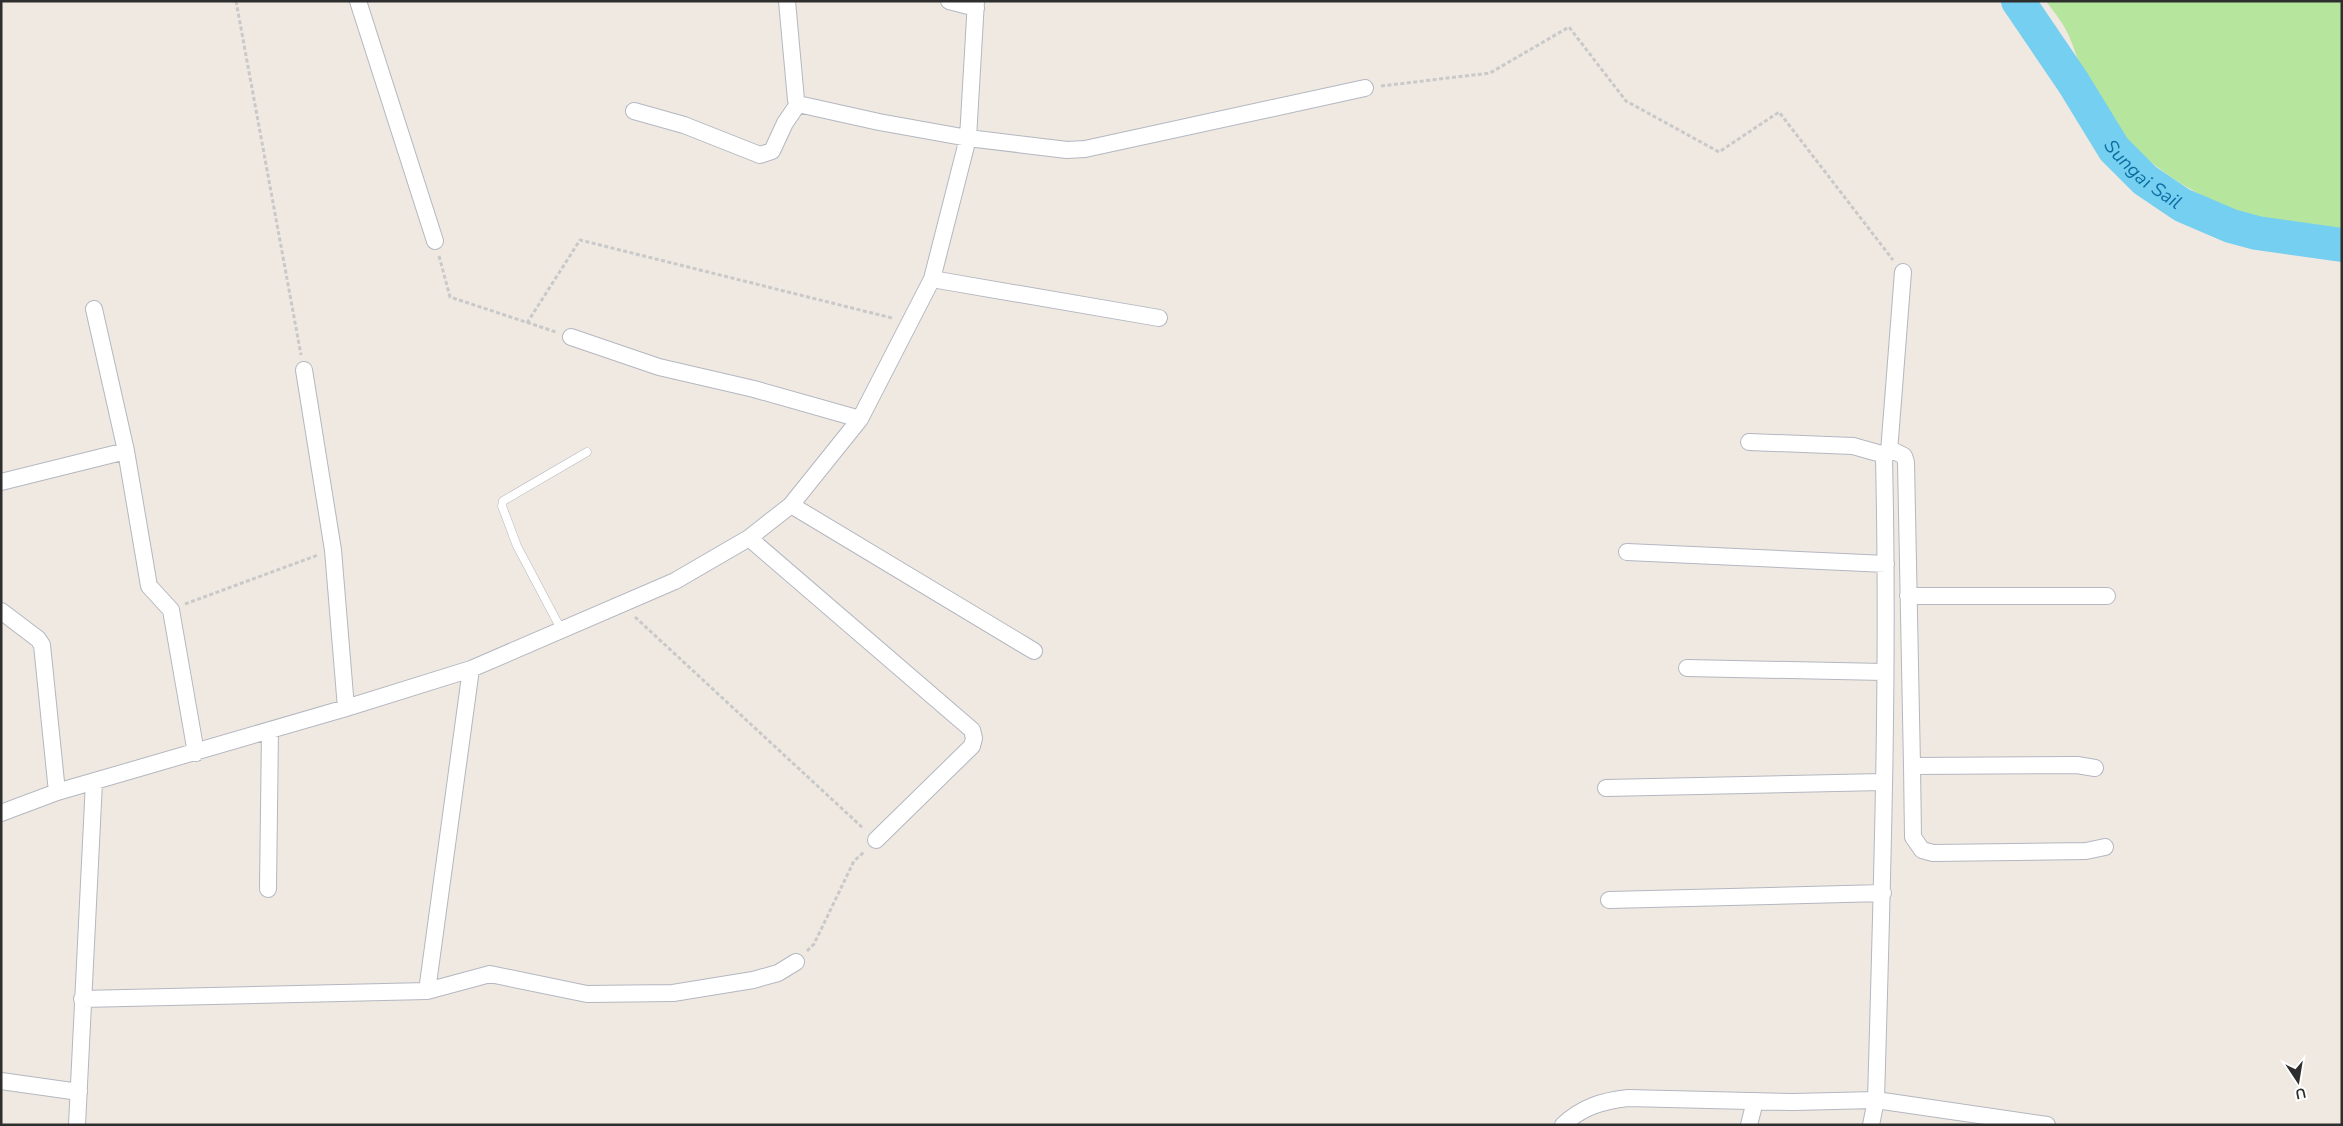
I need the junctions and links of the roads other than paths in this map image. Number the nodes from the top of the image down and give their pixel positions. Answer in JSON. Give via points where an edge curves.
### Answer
{"nodes":[{"id":1,"x":358,"y":1,"type":"edge"},
{"id":2,"x":787,"y":1,"type":"edge"},
{"id":3,"x":948,"y":1,"type":"edge"},
{"id":4,"x":976,"y":5,"type":"edge"},
{"id":5,"x":1365,"y":88,"type":"road end"},
{"id":6,"x":798,"y":104,"type":"junction"},
{"id":7,"x":634,"y":111,"type":"dead end"},
{"id":8,"x":968,"y":138,"type":"junction"},
{"id":9,"x":435,"y":241,"type":"road end"},
{"id":10,"x":1903,"y":272,"type":"road end"},
{"id":11,"x":932,"y":279,"type":"junction"},
{"id":12,"x":94,"y":309,"type":"dead end"},
{"id":13,"x":1159,"y":318,"type":"dead end"},
{"id":14,"x":571,"y":337,"type":"road end"},
{"id":15,"x":304,"y":370,"type":"road end"},
{"id":16,"x":860,"y":419,"type":"junction"},
{"id":17,"x":1749,"y":442,"type":"dead end"},
{"id":18,"x":126,"y":451,"type":"junction"},
{"id":19,"x":587,"y":452,"type":"dead end"},
{"id":20,"x":1887,"y":454,"type":"junction"},
{"id":21,"x":1,"y":482,"type":"edge"},
{"id":22,"x":790,"y":505,"type":"junction"},
{"id":23,"x":750,"y":538,"type":"junction"},
{"id":24,"x":1627,"y":552,"type":"dead end"},
{"id":25,"x":1886,"y":564,"type":"junction"},
{"id":26,"x":1908,"y":596,"type":"junction"},
{"id":27,"x":2107,"y":596,"type":"dead end"},
{"id":28,"x":1,"y":611,"type":"edge"},
{"id":29,"x":562,"y":631,"type":"junction"},
{"id":30,"x":1034,"y":651,"type":"dead end"},
{"id":31,"x":471,"y":668,"type":"junction"},
{"id":32,"x":1687,"y":668,"type":"dead end"},
{"id":33,"x":1884,"y":672,"type":"junction"},
{"id":34,"x":346,"y":708,"type":"junction"},
{"id":35,"x":270,"y":730,"type":"junction"},
{"id":36,"x":196,"y":753,"type":"junction"},
{"id":37,"x":1912,"y":766,"type":"junction"},
{"id":38,"x":2095,"y":768,"type":"dead end"},
{"id":39,"x":94,"y":782,"type":"junction"},
{"id":40,"x":1883,"y":782,"type":"junction"},
{"id":41,"x":1606,"y":788,"type":"dead end"},
{"id":42,"x":57,"y":792,"type":"junction"},
{"id":43,"x":1,"y":813,"type":"edge"},
{"id":44,"x":876,"y":840,"type":"road end"},
{"id":45,"x":2105,"y":847,"type":"dead end"},
{"id":46,"x":268,"y":889,"type":"dead end"},
{"id":47,"x":1883,"y":893,"type":"junction"},
{"id":48,"x":1609,"y":900,"type":"dead end"},
{"id":49,"x":796,"y":962,"type":"road end"},
{"id":50,"x":427,"y":991,"type":"junction"},
{"id":51,"x":82,"y":999,"type":"junction"},
{"id":52,"x":1,"y":1081,"type":"edge"},
{"id":53,"x":79,"y":1092,"type":"junction"},
{"id":54,"x":1876,"y":1100,"type":"junction"},
{"id":55,"x":1755,"y":1101,"type":"junction"},
{"id":56,"x":77,"y":1125,"type":"edge"},
{"id":57,"x":1563,"y":1125,"type":"edge"},
{"id":58,"x":1749,"y":1125,"type":"edge"},
{"id":59,"x":1871,"y":1125,"type":"edge"},
{"id":60,"x":2048,"y":1125,"type":"edge"}],
"edges":[{"from":1,"to":9,"type":"street"},
{"from":2,"to":6,"type":"street"},
{"from":3,"to":4,"type":"street"},
{"from":4,"to":8,"type":"street"},
{"from":5,"to":8,"type":"street","via":[[1085,149],[1067,150]]},
{"from":6,"to":7,"type":"street","via":[[772,151],[760,155],[684,125]]},
{"from":6,"to":8,"type":"street"},
{"from":8,"to":11,"type":"street"},
{"from":10,"to":20,"type":"street"},
{"from":11,"to":13,"type":"street"},
{"from":11,"to":16,"type":"street"},
{"from":12,"to":18,"type":"street"},
{"from":14,"to":16,"type":"street","via":[[659,367]]},
{"from":15,"to":34,"type":"street","via":[[333,550]]},
{"from":16,"to":22,"type":"street"},
{"from":17,"to":20,"type":"street","via":[[1853,446]]},
{"from":18,"to":21,"type":"street"},
{"from":18,"to":36,"type":"street","via":[[150,586],[170,610]]},
{"from":19,"to":29,"type":"lane","via":[[503,501],[502,506],[517,546]]},
{"from":20,"to":25,"type":"street"},
{"from":20,"to":26,"type":"street","via":[[1900,453],[1906,462]]},
{"from":22,"to":23,"type":"street"},
{"from":22,"to":30,"type":"street"},
{"from":23,"to":29,"type":"street","via":[[675,581]]},
{"from":23,"to":44,"type":"street","via":[[972,730],[972,746]]},
{"from":24,"to":25,"type":"street"},
{"from":25,"to":33,"type":"street"},
{"from":26,"to":27,"type":"street"},
{"from":26,"to":37,"type":"street"},
{"from":28,"to":42,"type":"street","via":[[42,645]]},
{"from":29,"to":31,"type":"street"},
{"from":31,"to":34,"type":"street"},
{"from":31,"to":50,"type":"street"},
{"from":32,"to":33,"type":"street"},
{"from":33,"to":40,"type":"street"},
{"from":34,"to":35,"type":"street"},
{"from":35,"to":36,"type":"street"},
{"from":35,"to":46,"type":"street"},
{"from":36,"to":39,"type":"street"},
{"from":37,"to":38,"type":"street","via":[[2076,765]]},
{"from":37,"to":45,"type":"street","via":[[1913,838],[1922,850],[1933,853],[2077,852]]},
{"from":39,"to":42,"type":"street"},
{"from":39,"to":51,"type":"street"},
{"from":40,"to":41,"type":"street"},
{"from":40,"to":47,"type":"street"},
{"from":42,"to":43,"type":"street"},
{"from":47,"to":48,"type":"street"},
{"from":47,"to":54,"type":"street"},
{"from":49,"to":50,"type":"street","via":[[778,973],[753,980],[673,993],[587,994],[490,974]]},
{"from":50,"to":51,"type":"street"},
{"from":51,"to":53,"type":"street"},
{"from":52,"to":53,"type":"street"},
{"from":53,"to":56,"type":"street"},
{"from":54,"to":55,"type":"street"},
{"from":54,"to":59,"type":"street"},
{"from":54,"to":60,"type":"street"},
{"from":55,"to":57,"type":"street","via":[[1628,1098],[1604,1101],[1575,1113]]},
{"from":55,"to":58,"type":"street"}]}
